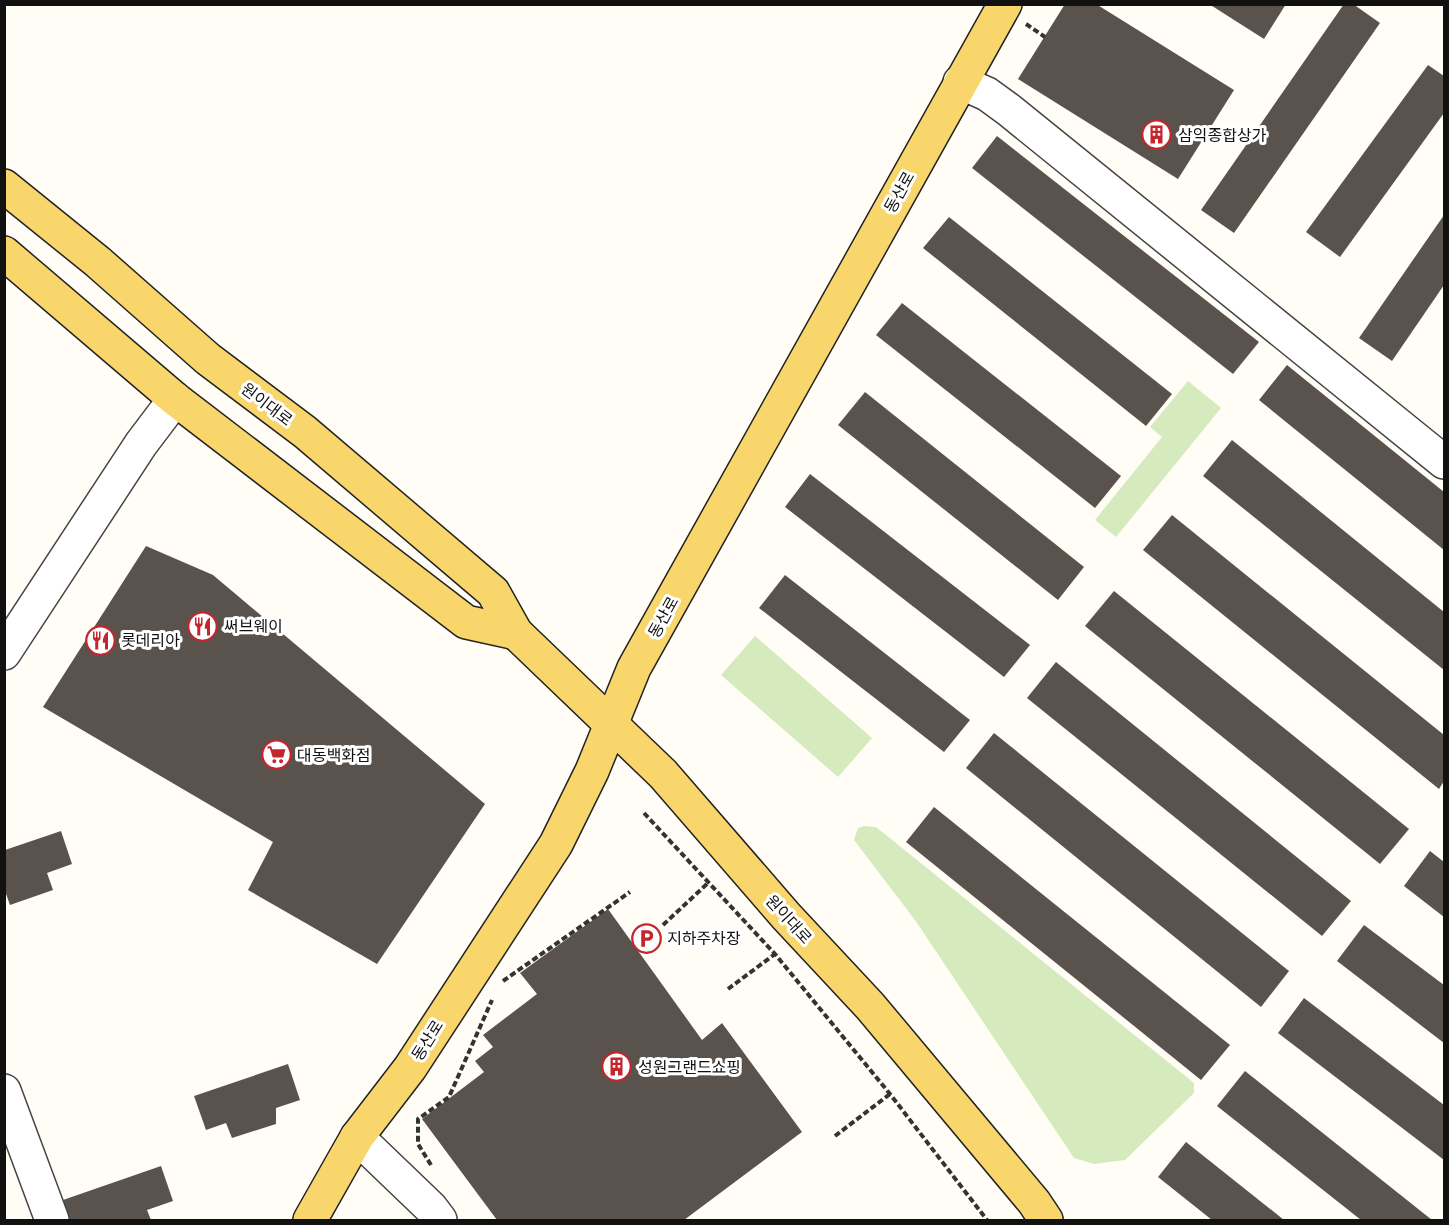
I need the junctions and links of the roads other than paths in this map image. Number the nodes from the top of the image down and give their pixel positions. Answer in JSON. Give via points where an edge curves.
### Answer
{"nodes":[{"id":1,"x":1012,"y":11,"type":"edge"},
{"id":2,"x":960,"y":82,"type":"junction"},
{"id":3,"x":4,"y":186,"type":"edge"},
{"id":4,"x":4,"y":253,"type":"edge"},
{"id":5,"x":175,"y":399,"type":"junction"},
{"id":6,"x":1444,"y":462,"type":"edge"},
{"id":7,"x":516,"y":633,"type":"junction"},
{"id":8,"x":4,"y":653,"type":"edge"},
{"id":9,"x":610,"y":721,"type":"junction"},
{"id":10,"x":4,"y":1091,"type":"edge"},
{"id":11,"x":357,"y":1137,"type":"junction"},
{"id":12,"x":52,"y":1221,"type":"edge"},
{"id":13,"x":310,"y":1221,"type":"edge"},
{"id":14,"x":441,"y":1221,"type":"edge"},
{"id":15,"x":1046,"y":1221,"type":"edge"}],
"edges":[{"from":1,"to":2,"type":"main road","name":"동산로"},
{"from":2,"to":6,"type":"street","via":[[1010,110]]},
{"from":2,"to":9,"type":"main road","name":"동산로","via":[[634,668]]},
{"from":3,"to":7,"type":"main road","name":"원이대로","via":[[208,359],[305,432],[493,592]]},
{"from":4,"to":5,"type":"main road"},
{"from":5,"to":7,"type":"main road","via":[[466,622]]},
{"from":5,"to":8,"type":"street","via":[[141,444]]},
{"from":7,"to":9,"type":"main road","name":"원이대로"},
{"from":9,"to":11,"type":"main road","name":"동산로","via":[[592,771],[556,844],[410,1068]]},
{"from":9,"to":15,"type":"main road","name":"원이대로","via":[[663,774],[870,1006]]},
{"from":10,"to":12,"type":"street"},
{"from":11,"to":13,"type":"main road","name":"동산로"},
{"from":11,"to":14,"type":"street"}]}
